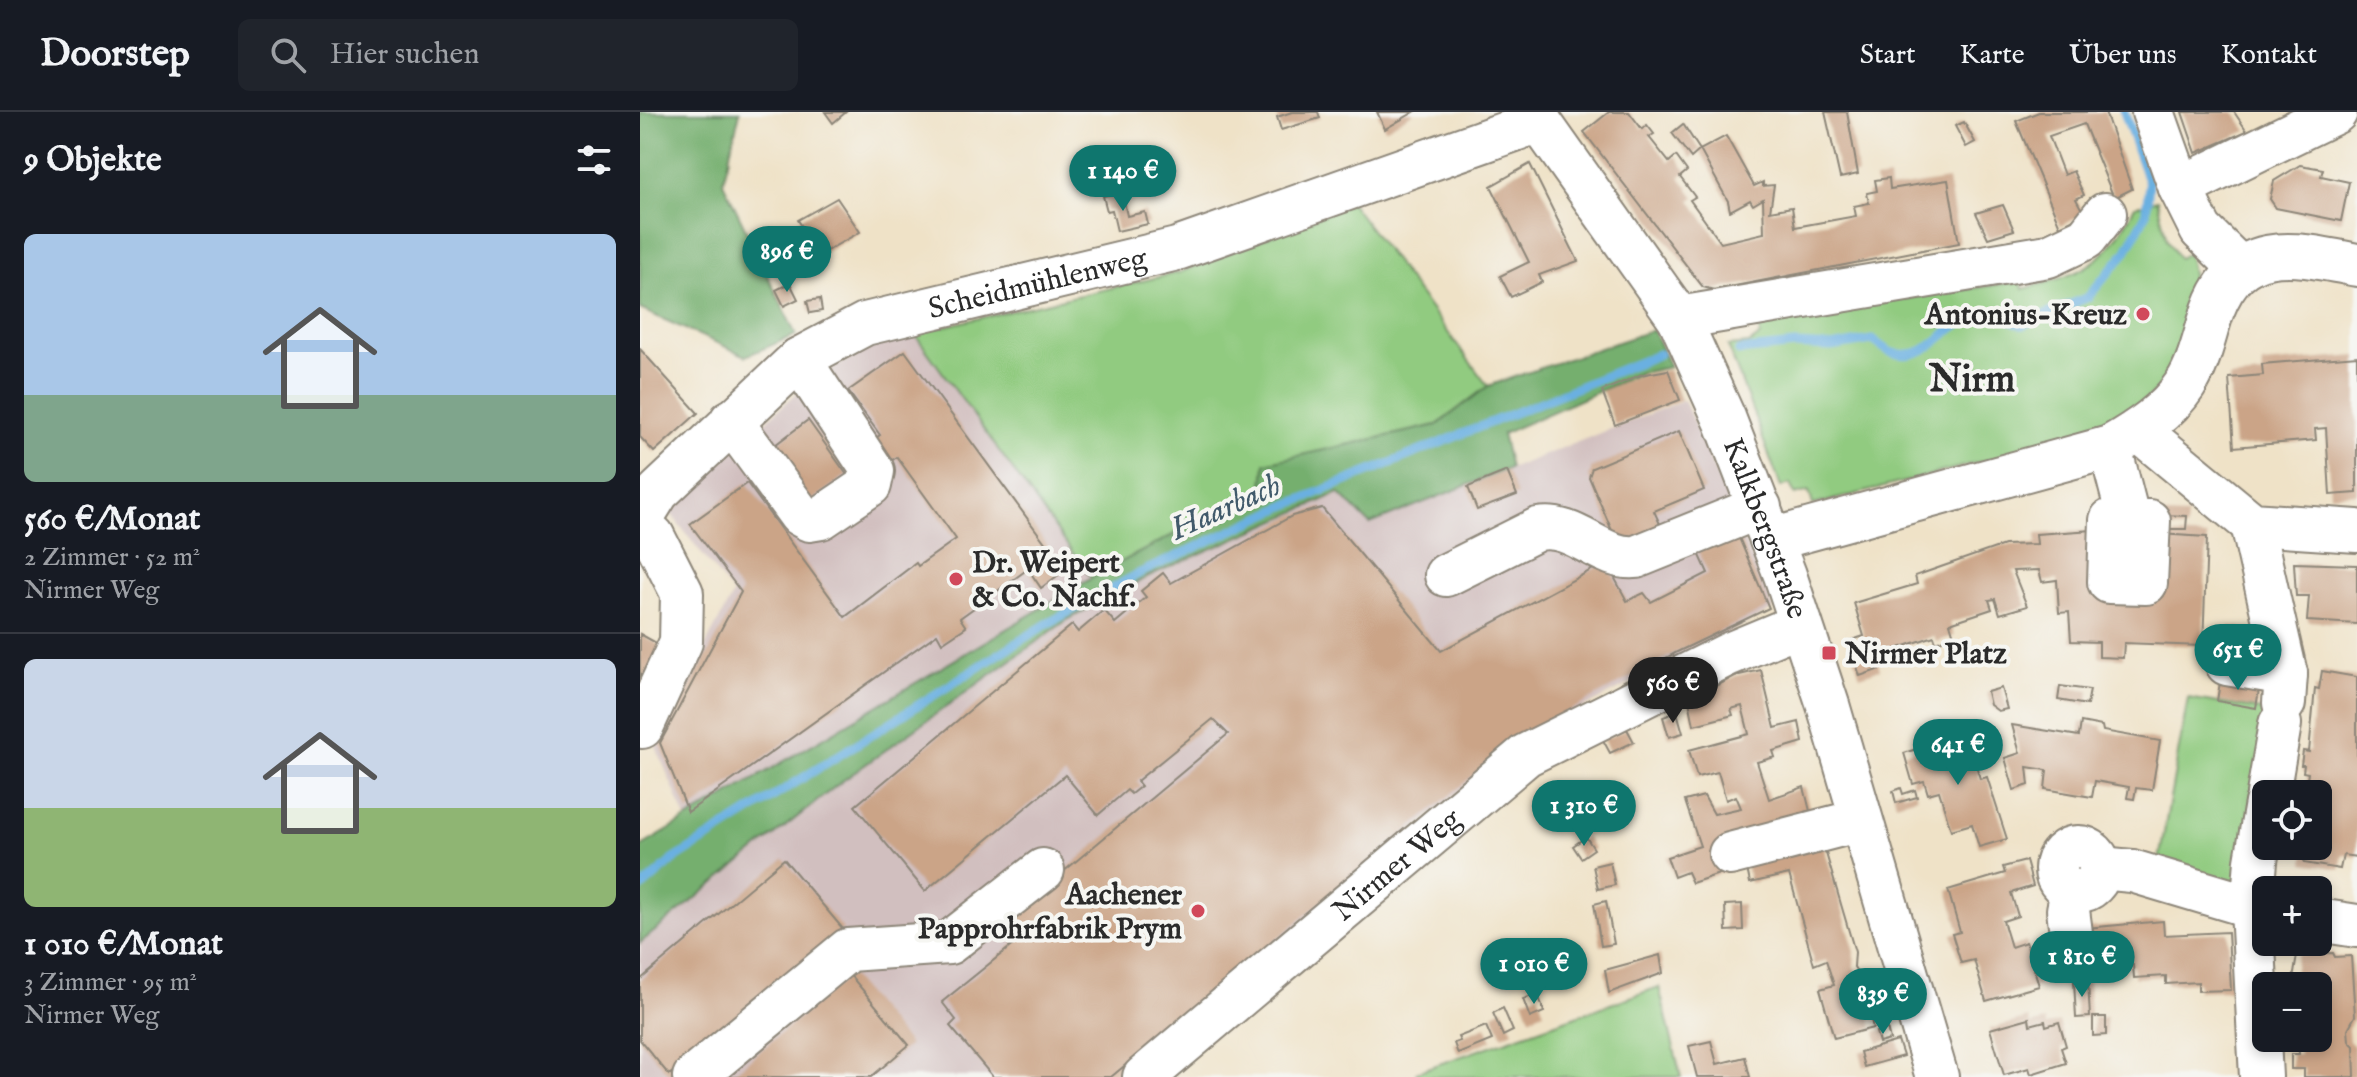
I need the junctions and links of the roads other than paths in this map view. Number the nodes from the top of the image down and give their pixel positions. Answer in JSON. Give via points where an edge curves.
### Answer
{"nodes":[{"id":1,"x":2153,"y":112,"type":"edge"},
{"id":2,"x":2336,"y":112,"type":"edge"},
{"id":3,"x":1537,"y":116,"type":"edge"},
{"id":4,"x":2180,"y":188,"type":"junction"},
{"id":5,"x":2105,"y":214,"type":"dead end"},
{"id":6,"x":2357,"y":265,"type":"edge"},
{"id":7,"x":2240,"y":268,"type":"junction"},
{"id":8,"x":1679,"y":318,"type":"junction"},
{"id":9,"x":799,"y":359,"type":"junction"},
{"id":10,"x":731,"y":421,"type":"junction"},
{"id":11,"x":2124,"y":438,"type":"junction"},
{"id":12,"x":2129,"y":521,"type":"dead end"},
{"id":13,"x":640,"y":523,"type":"edge"},
{"id":14,"x":1766,"y":523,"type":"junction"},
{"id":15,"x":2252,"y":524,"type":"junction"},
{"id":16,"x":2357,"y":531,"type":"edge"},
{"id":17,"x":1446,"y":575,"type":"dead end"},
{"id":18,"x":1801,"y":624,"type":"junction"},
{"id":19,"x":2227,"y":664,"type":"dead end"},
{"id":20,"x":2284,"y":701,"type":"junction"},
{"id":21,"x":642,"y":727,"type":"edge"},
{"id":22,"x":2270,"y":780,"type":"edge"},
{"id":23,"x":1861,"y":820,"type":"junction"},
{"id":24,"x":1730,"y":854,"type":"dead end"},
{"id":25,"x":1043,"y":870,"type":"dead end"},
{"id":26,"x":2252,"y":908,"type":"edge"},
{"id":27,"x":2332,"y":922,"type":"edge"},
{"id":28,"x":2357,"y":926,"type":"edge"},
{"id":29,"x":2074,"y":956,"type":"dead end"},
{"id":30,"x":2260,"y":956,"type":"edge"},
{"id":31,"x":2261,"y":1076,"type":"edge"},
{"id":32,"x":694,"y":1077,"type":"edge"},
{"id":33,"x":1144,"y":1077,"type":"edge"},
{"id":34,"x":1937,"y":1077,"type":"edge"}],
"edges":[{"from":1,"to":4,"type":"street"},
{"from":2,"to":4,"type":"street"},
{"from":3,"to":8,"type":"street","name":"Kalkbergstraße"},
{"from":3,"to":9,"type":"street","name":"Scheidmühlenweg","via":[[1177,249],[865,324]]},
{"from":4,"to":7,"type":"street","via":[[2201,230]]},
{"from":5,"to":8,"type":"street","via":[[2086,238],[2048,256]]},
{"from":6,"to":7,"type":"street","via":[[2301,254],[2264,255]]},
{"from":7,"to":11,"type":"street","via":[[2223,287],[2199,359],[2184,386]]},
{"from":8,"to":14,"type":"street","name":"Kalkbergstraße"},
{"from":9,"to":10,"type":"street","name":"Scheidmühlenweg"},
{"from":9,"to":10,"type":"street","via":[[873,471],[870,485],[821,518],[809,520]]},
{"from":10,"to":13,"type":"street","name":"Scheidmühlenweg","via":[[658,492]]},
{"from":11,"to":12,"type":"street"},
{"from":11,"to":14,"type":"street"},
{"from":11,"to":15,"type":"street"},
{"from":13,"to":21,"type":"street","via":[[653,536],[682,593],[681,642]]},
{"from":14,"to":17,"type":"street","via":[[1627,558],[1552,526]]},
{"from":14,"to":18,"type":"street","name":"Kalkbergstraße"},
{"from":15,"to":16,"type":"street"},
{"from":15,"to":20,"type":"street"},
{"from":18,"to":23,"type":"street","name":"Kalkbergstraße"},
{"from":18,"to":33,"type":"street","name":"Nirmer Weg","via":[[1526,755]]},
{"from":19,"to":20,"type":"street"},
{"from":20,"to":22,"type":"street"},
{"from":23,"to":24,"type":"street"},
{"from":23,"to":34,"type":"street","name":"Kalkbergstraße"},
{"from":25,"to":32,"type":"street","via":[[949,943],[848,950]]},
{"from":26,"to":29,"type":"street","via":[[2132,871],[2086,879],[2068,910]]},
{"from":27,"to":28,"type":"street"},
{"from":30,"to":31,"type":"street"}]}
